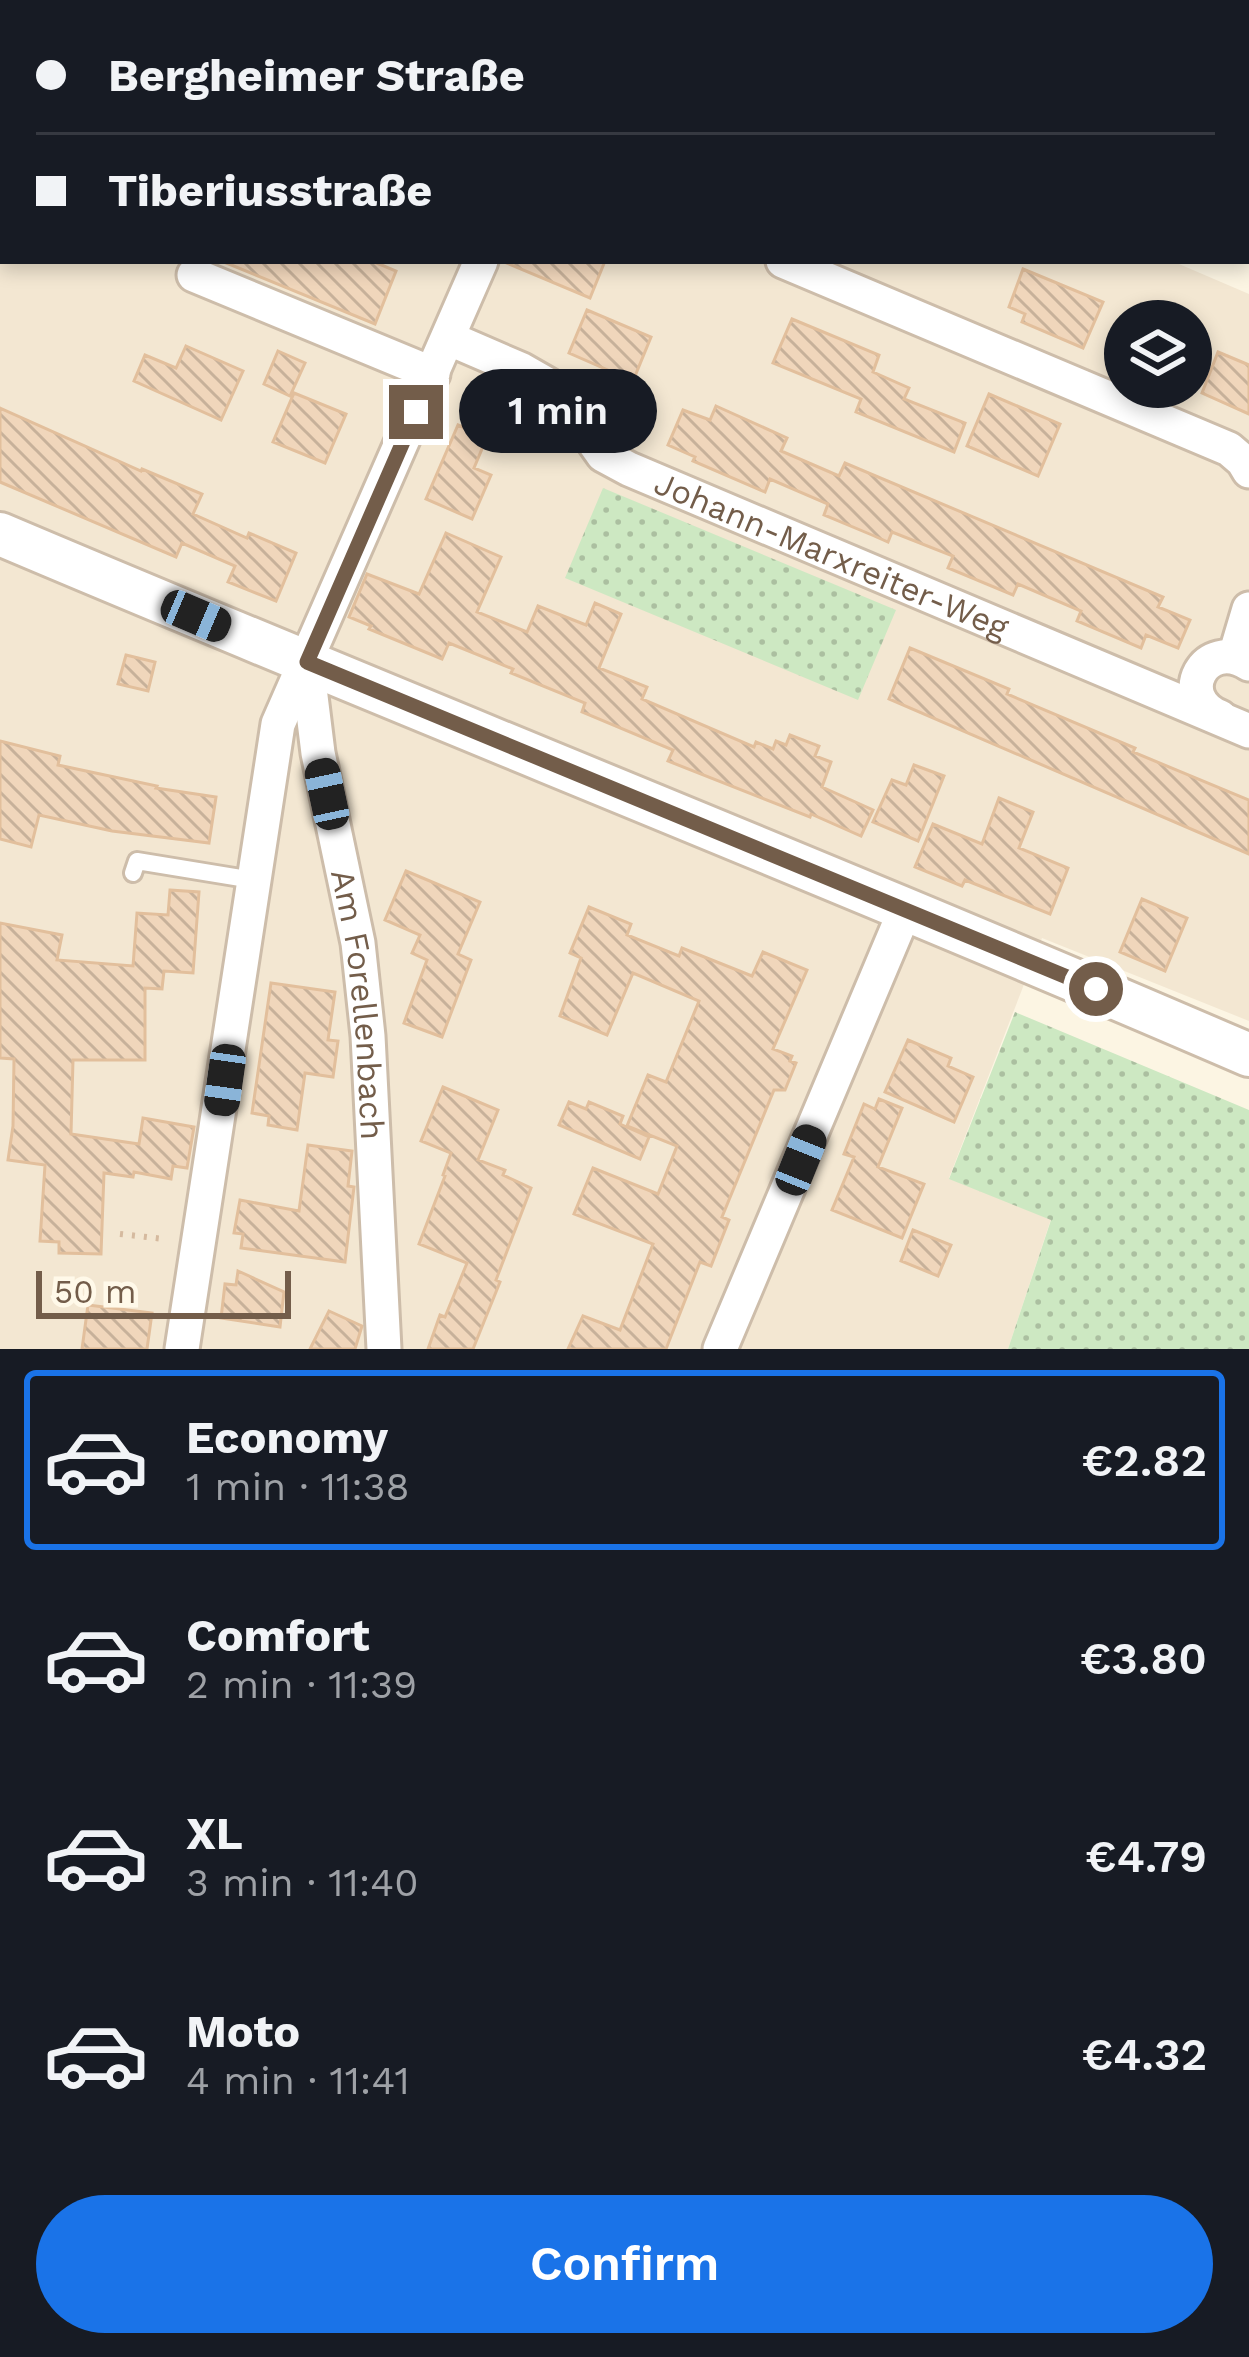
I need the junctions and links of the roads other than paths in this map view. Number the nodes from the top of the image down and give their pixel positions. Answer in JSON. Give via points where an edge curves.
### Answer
{"nodes":[{"id":1,"x":480,"y":264,"type":"edge"},
{"id":2,"x":790,"y":264,"type":"edge"},
{"id":3,"x":194,"y":275,"type":"dead end"},
{"id":4,"x":448,"y":338,"type":"junction"},
{"id":5,"x":433,"y":374,"type":"junction"},
{"id":6,"x":1249,"y":471,"type":"edge"},
{"id":7,"x":0,"y":534,"type":"edge"},
{"id":8,"x":1249,"y":609,"type":"edge"},
{"id":9,"x":1242,"y":660,"type":"edge"},
{"id":10,"x":307,"y":662,"type":"junction"},
{"id":11,"x":1249,"y":710,"type":"edge"},
{"id":12,"x":1215,"y":716,"type":"junction"},
{"id":13,"x":1249,"y":731,"type":"edge"},
{"id":14,"x":133,"y":873,"type":"dead end"},
{"id":15,"x":253,"y":880,"type":"junction"},
{"id":16,"x":906,"y":908,"type":"junction"},
{"id":17,"x":1249,"y":1055,"type":"edge"},
{"id":18,"x":182,"y":1349,"type":"edge"},
{"id":19,"x":385,"y":1349,"type":"edge"},
{"id":20,"x":720,"y":1349,"type":"edge"}],
"edges":[{"from":1,"to":4,"type":"street"},
{"from":2,"to":6,"type":"street","via":[[1201,436]]},
{"from":3,"to":5,"type":"street"},
{"from":4,"to":5,"type":"street"},
{"from":4,"to":12,"type":"street","name":"Johann-Marxreiter-Weg","via":[[557,390],[603,455],[629,469]]},
{"from":5,"to":10,"type":"street"},
{"from":7,"to":10,"type":"street"},
{"from":8,"to":9,"type":"street"},
{"from":9,"to":12,"type":"street","via":[[1215,658],[1199,671],[1199,702]]},
{"from":10,"to":15,"type":"street","via":[[278,724]]},
{"from":10,"to":16,"type":"street"},
{"from":10,"to":19,"type":"street","name":"Am Forellenbach","via":[[368,1036]]},
{"from":11,"to":12,"type":"street"},
{"from":12,"to":13,"type":"street","name":"Johann-Marxreiter-Weg"},
{"from":14,"to":15,"type":"lane","via":[[137,861]]},
{"from":15,"to":18,"type":"street"},
{"from":16,"to":17,"type":"street"},
{"from":16,"to":20,"type":"street"}]}
